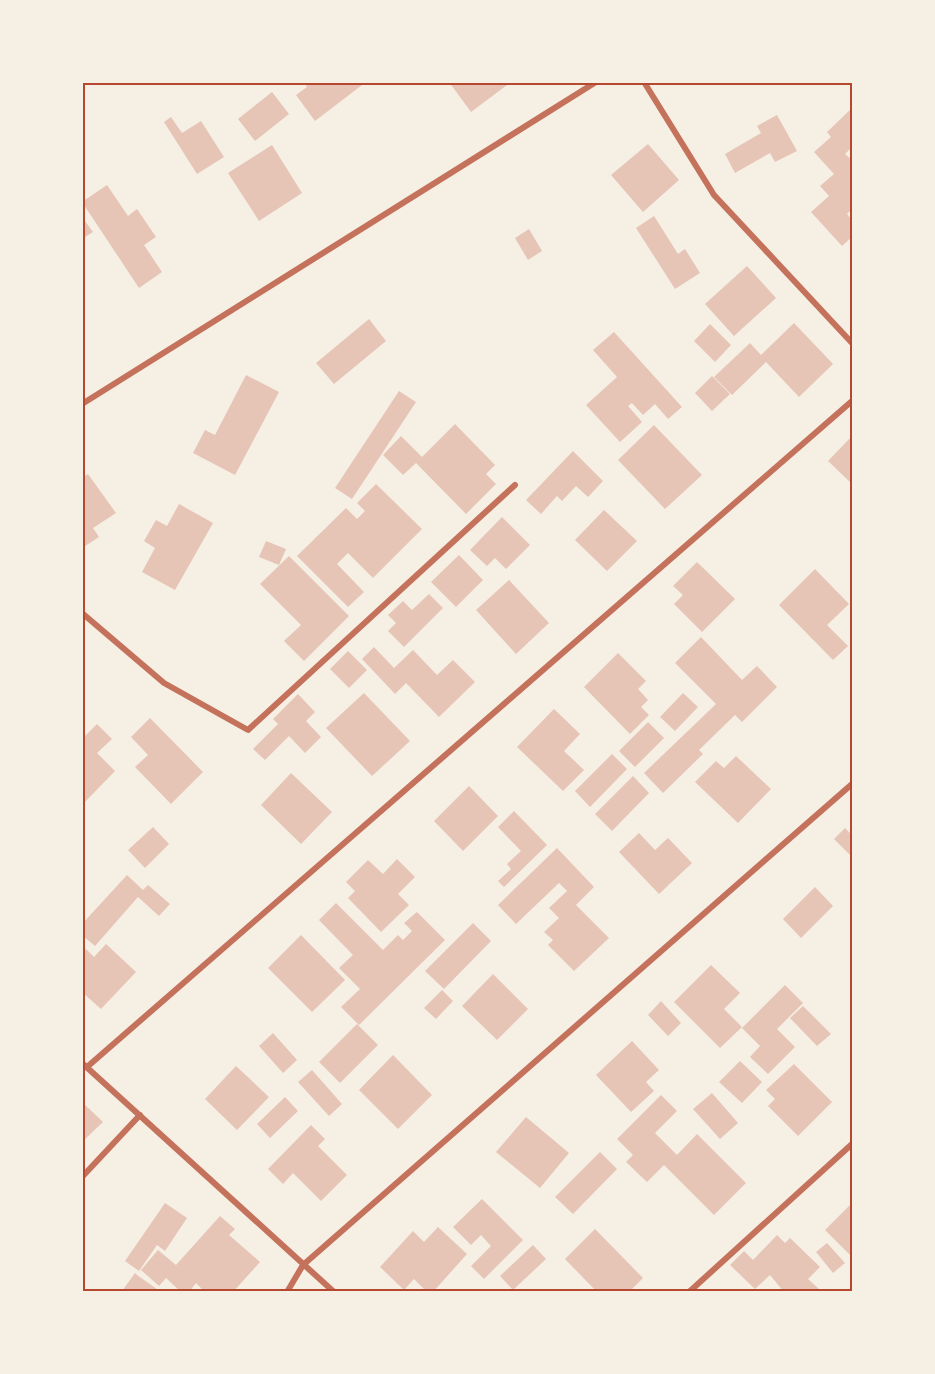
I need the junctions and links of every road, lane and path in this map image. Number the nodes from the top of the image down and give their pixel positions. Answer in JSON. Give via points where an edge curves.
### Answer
{"nodes":[{"id":1,"x":596,"y":82,"type":"edge"},
{"id":2,"x":644,"y":82,"type":"edge"},
{"id":3,"x":852,"y":343,"type":"edge"},
{"id":4,"x":852,"y":401,"type":"edge"},
{"id":5,"x":82,"y":404,"type":"edge"},
{"id":6,"x":515,"y":484,"type":"dead end"},
{"id":7,"x":82,"y":613,"type":"edge"},
{"id":8,"x":852,"y":784,"type":"edge"},
{"id":9,"x":85,"y":1065,"type":"edge"},
{"id":10,"x":140,"y":1115,"type":"junction"},
{"id":11,"x":852,"y":1144,"type":"edge"},
{"id":12,"x":82,"y":1177,"type":"edge"},
{"id":13,"x":303,"y":1265,"type":"junction"},
{"id":14,"x":287,"y":1292,"type":"edge"},
{"id":15,"x":334,"y":1292,"type":"edge"},
{"id":16,"x":689,"y":1292,"type":"edge"}],
"edges":[{"from":1,"to":5,"type":"street"},
{"from":2,"to":3,"type":"street","via":[[714,195]]},
{"from":4,"to":9,"type":"street"},
{"from":6,"to":7,"type":"street","via":[[249,729],[164,683]]},
{"from":8,"to":13,"type":"street"},
{"from":9,"to":10,"type":"street"},
{"from":10,"to":12,"type":"street"},
{"from":10,"to":13,"type":"street"},
{"from":11,"to":16,"type":"street"},
{"from":13,"to":14,"type":"street"},
{"from":13,"to":15,"type":"street"}]}
